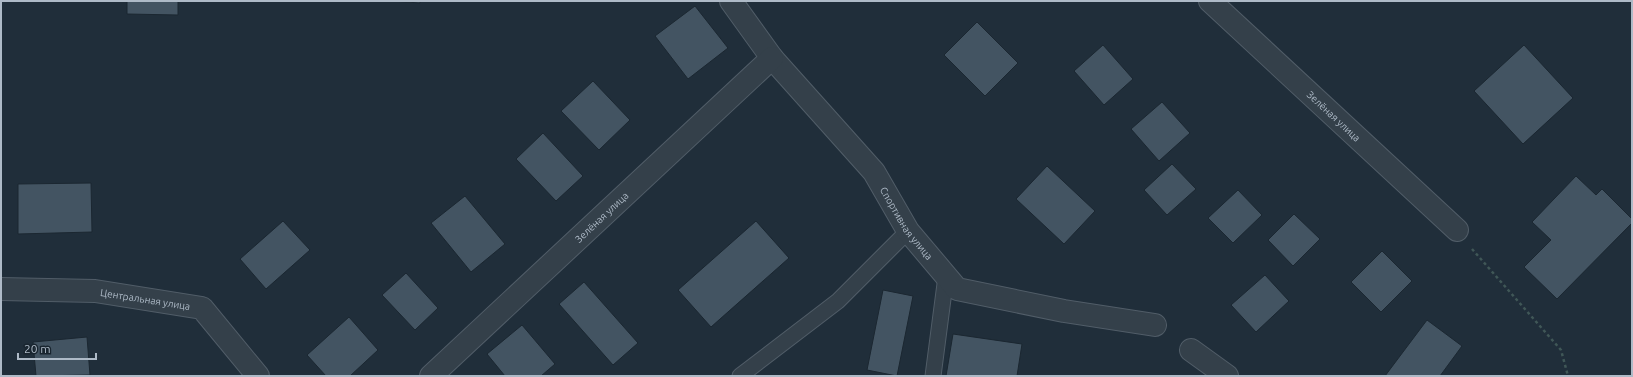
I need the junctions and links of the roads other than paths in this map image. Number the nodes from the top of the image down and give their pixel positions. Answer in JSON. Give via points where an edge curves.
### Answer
{"nodes":[{"id":1,"x":731,"y":1,"type":"edge"},
{"id":2,"x":1210,"y":1,"type":"edge"},
{"id":3,"x":772,"y":58,"type":"junction"},
{"id":4,"x":1457,"y":230,"type":"road end"},
{"id":5,"x":908,"y":232,"type":"junction"},
{"id":6,"x":946,"y":276,"type":"junction"},
{"id":7,"x":1,"y":289,"type":"edge"},
{"id":8,"x":1155,"y":325,"type":"dead end"},
{"id":9,"x":1191,"y":350,"type":"dead end"},
{"id":10,"x":258,"y":376,"type":"edge"},
{"id":11,"x":431,"y":376,"type":"edge"},
{"id":12,"x":740,"y":376,"type":"edge"},
{"id":13,"x":933,"y":376,"type":"edge"},
{"id":14,"x":1226,"y":376,"type":"edge"}],
"edges":[{"from":1,"to":3,"type":"street","name":"Спортивная улица"},
{"from":2,"to":4,"type":"street","name":"Зелёная улица"},
{"from":3,"to":5,"type":"street","name":"Спортивная улица","via":[[874,172]]},
{"from":3,"to":11,"type":"street","name":"Зелёная улица"},
{"from":5,"to":6,"type":"street","name":"Спортивная улица"},
{"from":5,"to":12,"type":"lane","via":[[838,301]]},
{"from":6,"to":8,"type":"street","name":"Спортивная улица","via":[[957,289],[1064,311]]},
{"from":6,"to":13,"type":"lane"},
{"from":7,"to":10,"type":"street","name":"Центральная улица","via":[[95,291],[202,308]]},
{"from":9,"to":14,"type":"street"}]}
